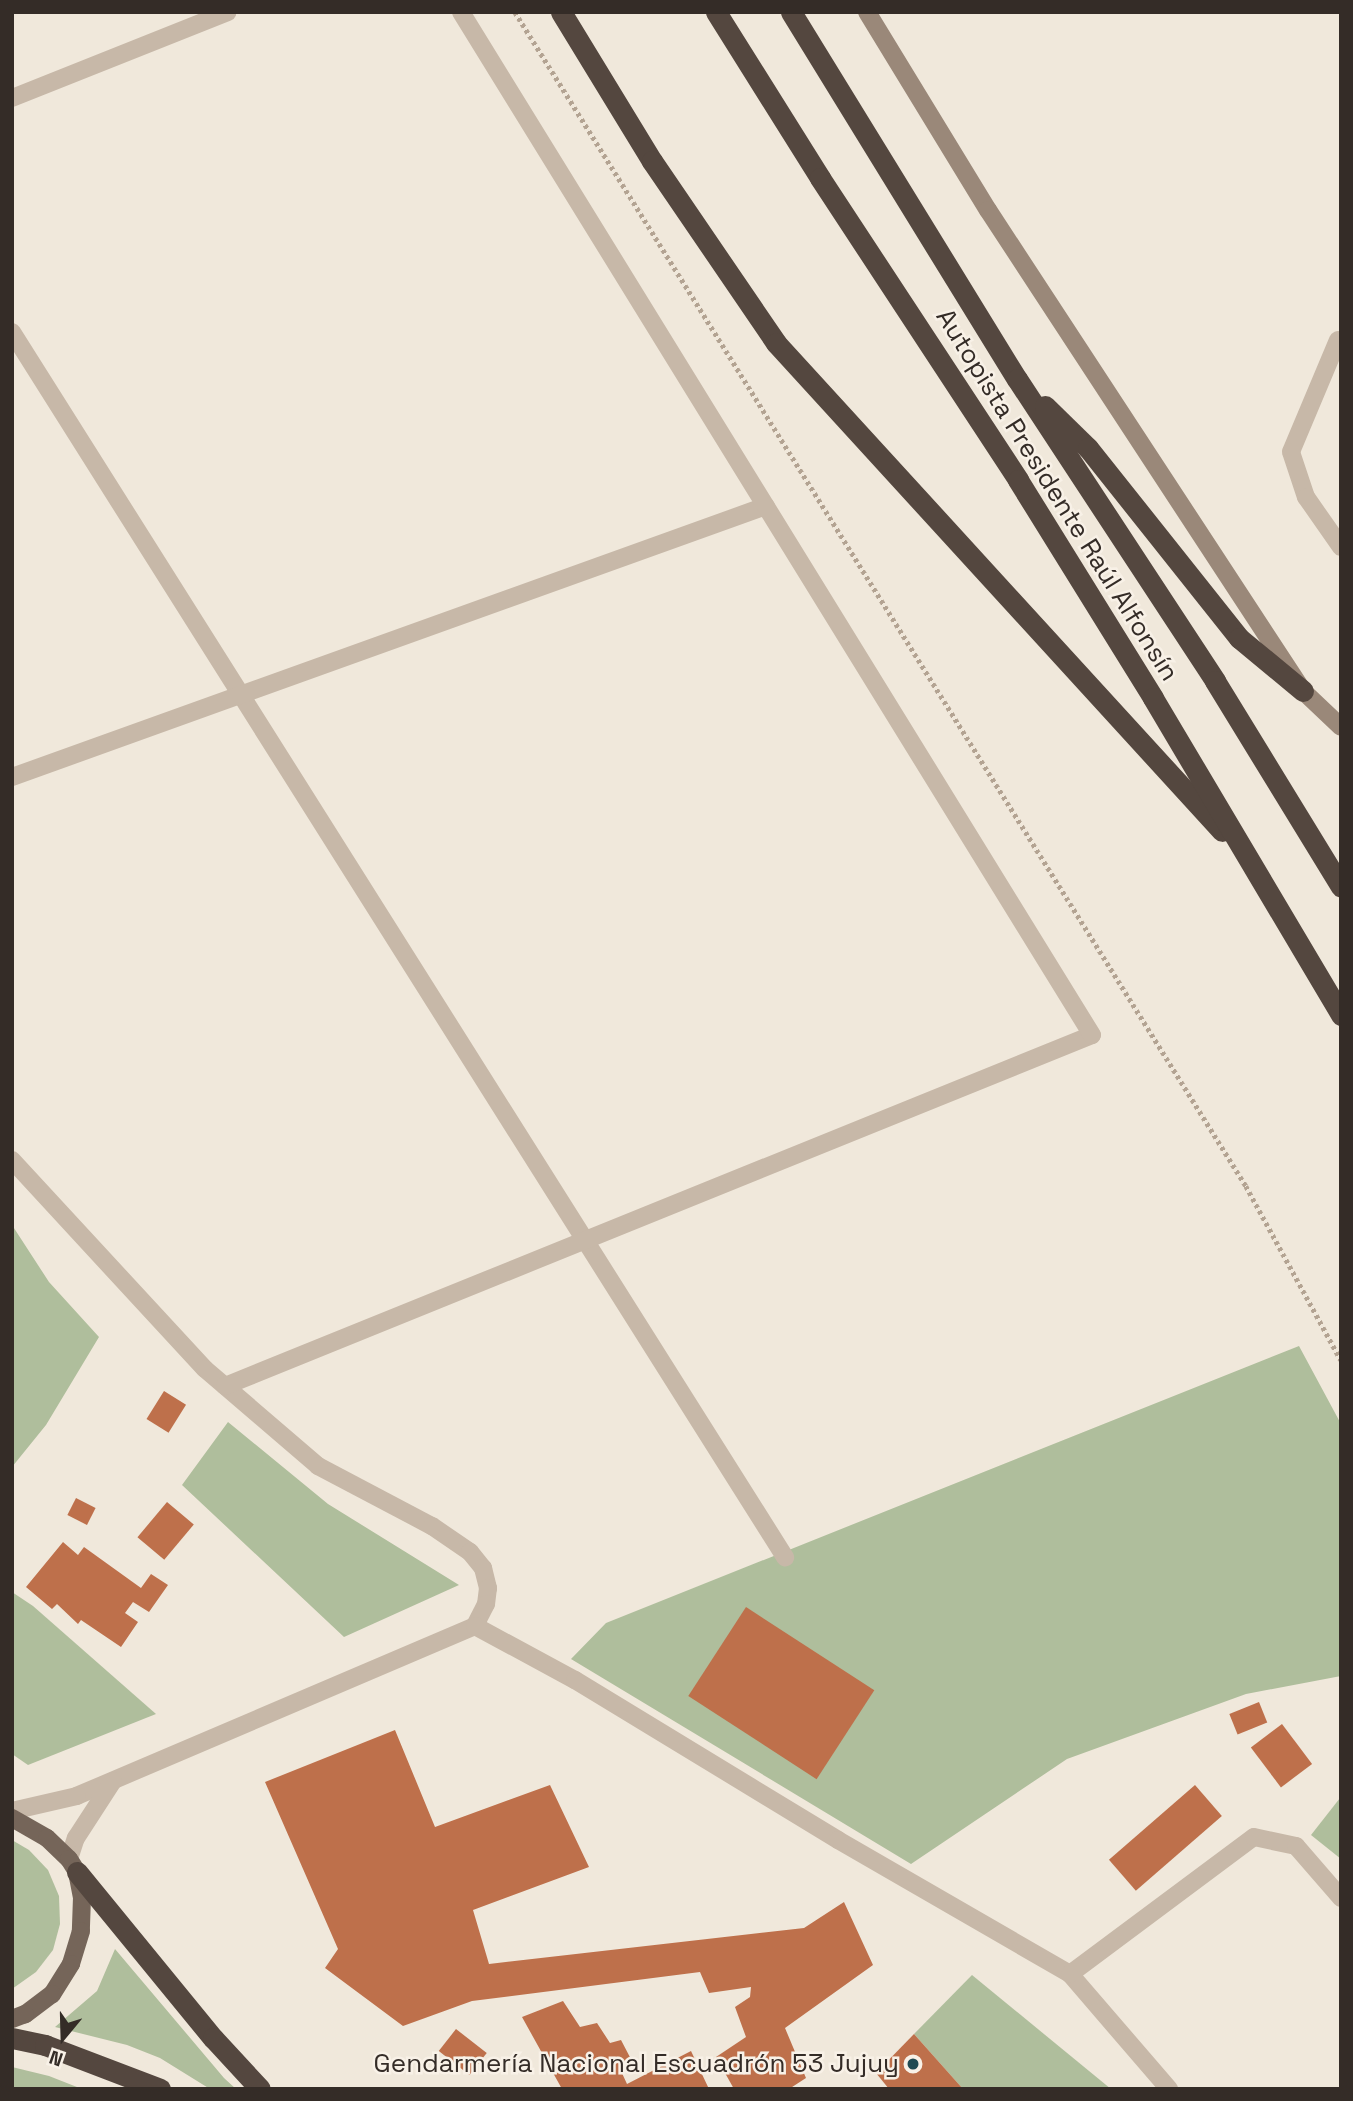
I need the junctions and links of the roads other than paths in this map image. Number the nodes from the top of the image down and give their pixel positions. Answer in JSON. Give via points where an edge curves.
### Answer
{"nodes":[{"id":1,"x":228,"y":12,"type":"edge"},
{"id":2,"x":461,"y":12,"type":"edge"},
{"id":3,"x":561,"y":12,"type":"edge"},
{"id":4,"x":716,"y":12,"type":"edge"},
{"id":5,"x":791,"y":12,"type":"edge"},
{"id":6,"x":867,"y":12,"type":"edge"},
{"id":7,"x":12,"y":98,"type":"edge"},
{"id":8,"x":12,"y":332,"type":"edge"},
{"id":9,"x":1338,"y":340,"type":"dead end"},
{"id":10,"x":1017,"y":379,"type":"junction"},
{"id":11,"x":766,"y":506,"type":"junction"},
{"id":12,"x":1341,"y":547,"type":"edge"},
{"id":13,"x":1303,"y":691,"type":"junction"},
{"id":14,"x":242,"y":695,"type":"junction"},
{"id":15,"x":1341,"y":727,"type":"edge"},
{"id":16,"x":12,"y":777,"type":"edge"},
{"id":17,"x":1253,"y":865,"type":"junction"},
{"id":18,"x":1341,"y":887,"type":"edge"},
{"id":19,"x":1341,"y":1015,"type":"edge"},
{"id":20,"x":12,"y":1160,"type":"edge"},
{"id":21,"x":585,"y":1240,"type":"junction"},
{"id":22,"x":225,"y":1386,"type":"junction"},
{"id":23,"x":785,"y":1557,"type":"dead end"},
{"id":24,"x":475,"y":1626,"type":"junction"},
{"id":25,"x":113,"y":1781,"type":"junction"},
{"id":26,"x":12,"y":1811,"type":"edge"},
{"id":27,"x":12,"y":1818,"type":"edge"},
{"id":28,"x":73,"y":1865,"type":"junction"},
{"id":29,"x":1341,"y":1898,"type":"edge"},
{"id":30,"x":1070,"y":1974,"type":"junction"},
{"id":31,"x":12,"y":2019,"type":"edge"},
{"id":32,"x":12,"y":2038,"type":"edge"},
{"id":33,"x":159,"y":2089,"type":"edge"},
{"id":34,"x":260,"y":2089,"type":"edge"},
{"id":35,"x":1169,"y":2089,"type":"edge"}],
"edges":[{"from":1,"to":7,"type":"street"},
{"from":2,"to":11,"type":"street"},
{"from":3,"to":17,"type":"highway","via":[[652,161],[776,343]]},
{"from":4,"to":17,"type":"highway","name":"Autopista Presidente Raúl Alfonsín","via":[[1018,480]]},
{"from":5,"to":10,"type":"highway","name":"Autopista Presidente Raúl Alfonsín"},
{"from":6,"to":13,"type":"street","via":[[988,210]]},
{"from":8,"to":14,"type":"street"},
{"from":9,"to":12,"type":"street","via":[[1291,452],[1306,497]]},
{"from":10,"to":13,"type":"highway","via":[[1088,448],[1239,638]]},
{"from":10,"to":18,"type":"highway","name":"Autopista Presidente Raúl Alfonsín","via":[[1215,681]]},
{"from":11,"to":14,"type":"street"},
{"from":11,"to":21,"type":"street","via":[[1092,1035]]},
{"from":13,"to":15,"type":"street"},
{"from":14,"to":16,"type":"street"},
{"from":14,"to":21,"type":"street"},
{"from":17,"to":19,"type":"highway","name":"Autopista Presidente Raúl Alfonsín"},
{"from":20,"to":22,"type":"street"},
{"from":21,"to":22,"type":"street"},
{"from":21,"to":23,"type":"street"},
{"from":22,"to":24,"type":"street","via":[[318,1466],[432,1526],[470,1552],[484,1568],[488,1588]]},
{"from":24,"to":25,"type":"street"},
{"from":24,"to":30,"type":"street","via":[[575,1680]]},
{"from":25,"to":26,"type":"street","via":[[77,1796]]},
{"from":25,"to":28,"type":"street","via":[[76,1838]]},
{"from":27,"to":28,"type":"main road","via":[[47,1838]]},
{"from":28,"to":31,"type":"main road","via":[[82,1897],[71,1965],[52,1994]]},
{"from":28,"to":34,"type":"highway"},
{"from":29,"to":30,"type":"street","via":[[1296,1846],[1254,1837]]},
{"from":30,"to":35,"type":"street"},
{"from":32,"to":33,"type":"highway","via":[[57,2049]]}]}
